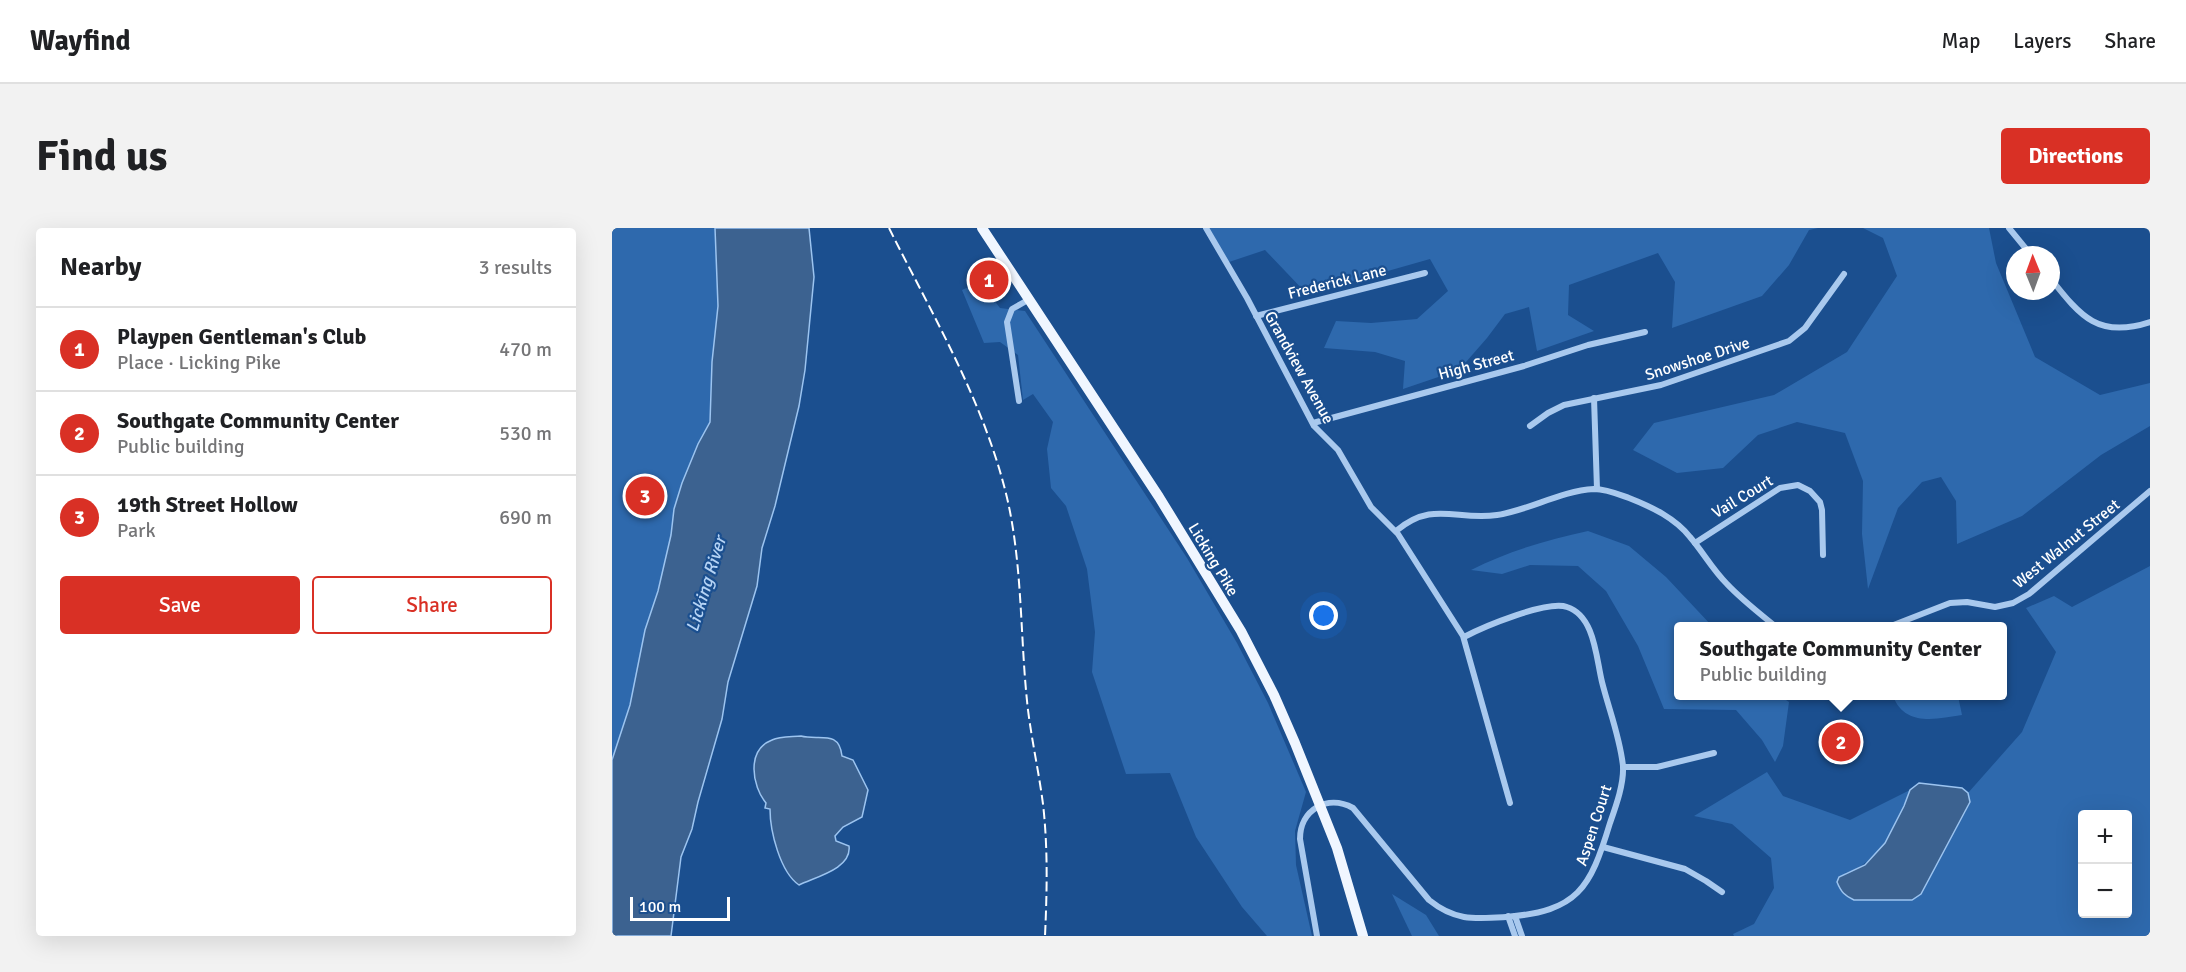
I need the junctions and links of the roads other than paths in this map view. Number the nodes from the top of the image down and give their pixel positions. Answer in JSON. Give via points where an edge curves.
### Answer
{"nodes":[{"id":1,"x":982,"y":228,"type":"edge"},
{"id":2,"x":1206,"y":228,"type":"edge"},
{"id":3,"x":2009,"y":228,"type":"edge"},
{"id":4,"x":2024,"y":246,"type":"edge"},
{"id":5,"x":1425,"y":273,"type":"dead end"},
{"id":6,"x":1844,"y":274,"type":"dead end"},
{"id":7,"x":2060,"y":289,"type":"edge"},
{"id":8,"x":1028,"y":300,"type":"junction"},
{"id":9,"x":1256,"y":316,"type":"junction"},
{"id":10,"x":2150,"y":322,"type":"edge"},
{"id":11,"x":1645,"y":332,"type":"dead end"},
{"id":12,"x":1594,"y":398,"type":"junction"},
{"id":13,"x":1019,"y":401,"type":"dead end"},
{"id":14,"x":1313,"y":423,"type":"junction"},
{"id":15,"x":1530,"y":426,"type":"dead end"},
{"id":16,"x":1597,"y":489,"type":"junction"},
{"id":17,"x":2150,"y":490,"type":"edge"},
{"id":18,"x":1396,"y":531,"type":"junction"},
{"id":19,"x":1695,"y":543,"type":"junction"},
{"id":20,"x":1823,"y":555,"type":"dead end"},
{"id":21,"x":1769,"y":622,"type":"edge"},
{"id":22,"x":1903,"y":622,"type":"edge"},
{"id":23,"x":1464,"y":637,"type":"junction"},
{"id":24,"x":1714,"y":753,"type":"dead end"},
{"id":25,"x":1623,"y":767,"type":"junction"},
{"id":26,"x":1510,"y":804,"type":"dead end"},
{"id":27,"x":1319,"y":807,"type":"junction"},
{"id":28,"x":1603,"y":847,"type":"junction"},
{"id":29,"x":1722,"y":892,"type":"dead end"},
{"id":30,"x":1508,"y":916,"type":"junction"},
{"id":31,"x":1515,"y":916,"type":"junction"},
{"id":32,"x":1317,"y":936,"type":"edge"},
{"id":33,"x":1362,"y":936,"type":"edge"},
{"id":34,"x":1515,"y":936,"type":"edge"},
{"id":35,"x":1522,"y":936,"type":"edge"}],
"edges":[{"from":1,"to":8,"type":"main road","name":"Licking Pike"},
{"from":2,"to":9,"type":"street","name":"Grandview Avenue"},
{"from":3,"to":4,"type":"street"},
{"from":5,"to":9,"type":"street","name":"Frederick Lane"},
{"from":6,"to":12,"type":"street","name":"Snowshoe Drive","via":[[1805,328],[1789,341],[1661,385]]},
{"from":7,"to":10,"type":"street","via":[[2096,324],[2122,328]]},
{"from":8,"to":13,"type":"street","via":[[1012,309],[1007,322]]},
{"from":8,"to":27,"type":"main road","name":"Licking Pike","via":[[1159,497],[1241,631],[1274,695]]},
{"from":9,"to":14,"type":"street","name":"Grandview Avenue"},
{"from":11,"to":14,"type":"street","name":"High Street"},
{"from":12,"to":15,"type":"street","name":"Snowshoe Drive","via":[[1564,405]]},
{"from":12,"to":16,"type":"street"},
{"from":14,"to":18,"type":"street","name":"Grandview Avenue","via":[[1338,450],[1371,507]]},
{"from":16,"to":18,"type":"street","via":[[1568,493],[1499,514],[1425,515]]},
{"from":16,"to":19,"type":"street","via":[[1626,497],[1666,516]]},
{"from":17,"to":22,"type":"street","name":"West Walnut Street","via":[[2029,594],[2013,603],[1995,607],[1950,603]]},
{"from":18,"to":23,"type":"street","name":"Grandview Avenue"},
{"from":19,"to":20,"type":"street","name":"Vail Court","via":[[1780,488],[1798,485],[1820,502]]},
{"from":19,"to":21,"type":"street","via":[[1711,567]]},
{"from":23,"to":25,"type":"street","name":"Aspen Court","via":[[1551,605],[1577,612],[1592,640]]},
{"from":23,"to":26,"type":"street","name":"Grandview Avenue"},
{"from":24,"to":25,"type":"street","via":[[1661,766]]},
{"from":25,"to":28,"type":"street","name":"Aspen Court"},
{"from":27,"to":30,"type":"street","name":"Aspen Court","via":[[1338,802],[1353,808],[1440,909],[1466,918]]},
{"from":27,"to":32,"type":"street","via":[[1304,818],[1300,827]]},
{"from":27,"to":33,"type":"main road","name":"Licking Pike","via":[[1337,848]]},
{"from":28,"to":29,"type":"street","via":[[1685,869]]},
{"from":28,"to":31,"type":"street","name":"Aspen Court","via":[[1594,873],[1576,894],[1555,908]]},
{"from":30,"to":31,"type":"street","name":"Aspen Court"},
{"from":30,"to":34,"type":"street"},
{"from":31,"to":35,"type":"street"}]}
